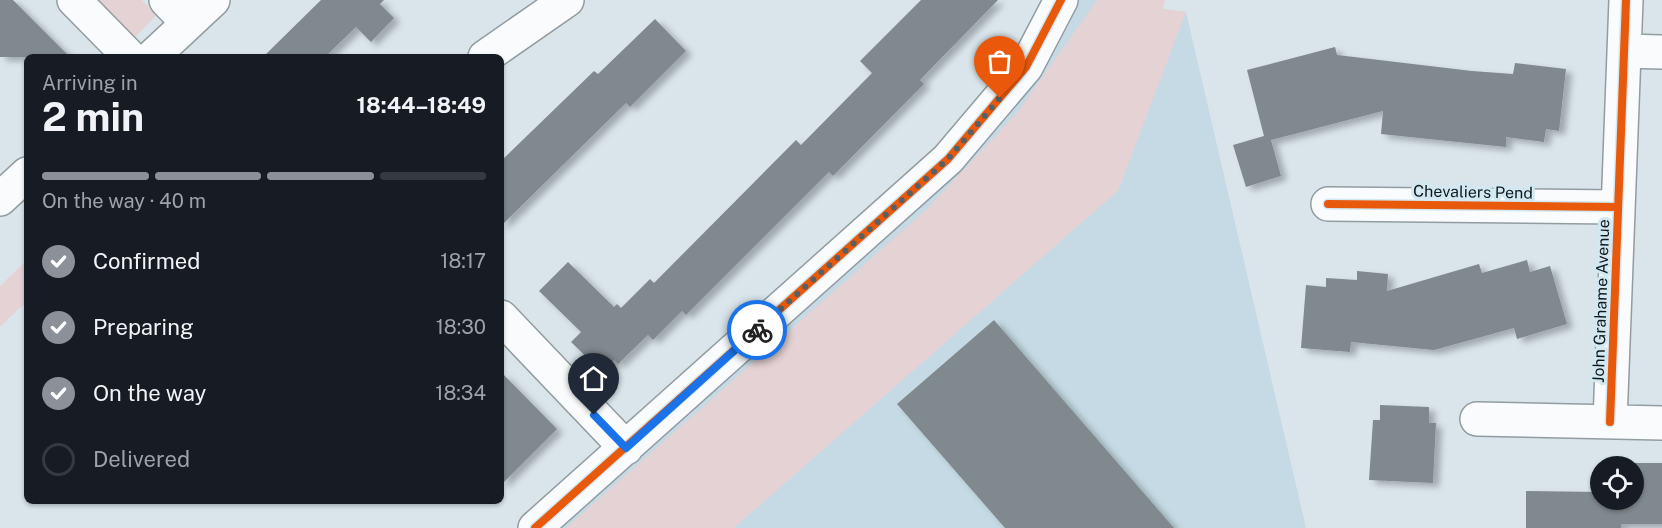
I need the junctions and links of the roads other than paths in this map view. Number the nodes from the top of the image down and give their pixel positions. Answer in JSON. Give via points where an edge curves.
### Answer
{"nodes":[{"id":1,"x":74,"y":0,"type":"edge"},
{"id":2,"x":166,"y":0,"type":"edge"},
{"id":3,"x":213,"y":0,"type":"edge"},
{"id":4,"x":567,"y":0,"type":"edge"},
{"id":5,"x":1061,"y":0,"type":"edge"},
{"id":6,"x":1626,"y":0,"type":"edge"},
{"id":7,"x":188,"y":23,"type":"junction"},
{"id":8,"x":1624,"y":51,"type":"junction"},
{"id":9,"x":1662,"y":52,"type":"edge"},
{"id":10,"x":127,"y":54,"type":"edge"},
{"id":11,"x":155,"y":54,"type":"edge"},
{"id":12,"x":489,"y":54,"type":"edge"},
{"id":13,"x":24,"y":177,"type":"edge"},
{"id":14,"x":0,"y":199,"type":"edge"},
{"id":15,"x":1328,"y":204,"type":"dead end"},
{"id":16,"x":1618,"y":207,"type":"junction"},
{"id":17,"x":504,"y":320,"type":"edge"},
{"id":18,"x":1477,"y":419,"type":"dead end"},
{"id":19,"x":1610,"y":422,"type":"junction"},
{"id":20,"x":1662,"y":423,"type":"edge"},
{"id":21,"x":626,"y":448,"type":"junction"},
{"id":22,"x":535,"y":528,"type":"edge"}],
"edges":[{"from":1,"to":10,"type":"street"},
{"from":2,"to":7,"type":"street"},
{"from":3,"to":7,"type":"street"},
{"from":4,"to":12,"type":"street"},
{"from":5,"to":21,"type":"street","via":[[1026,67],[948,159]]},
{"from":6,"to":8,"type":"street","name":"John Grahame Avenue"},
{"from":7,"to":11,"type":"street"},
{"from":8,"to":9,"type":"street"},
{"from":8,"to":16,"type":"street","name":"John Grahame Avenue"},
{"from":13,"to":14,"type":"street"},
{"from":15,"to":16,"type":"street","name":"Chevaliers Pend"},
{"from":16,"to":19,"type":"street","name":"John Grahame Avenue"},
{"from":17,"to":21,"type":"street"},
{"from":18,"to":19,"type":"street"},
{"from":19,"to":20,"type":"street"},
{"from":21,"to":22,"type":"street"}]}
